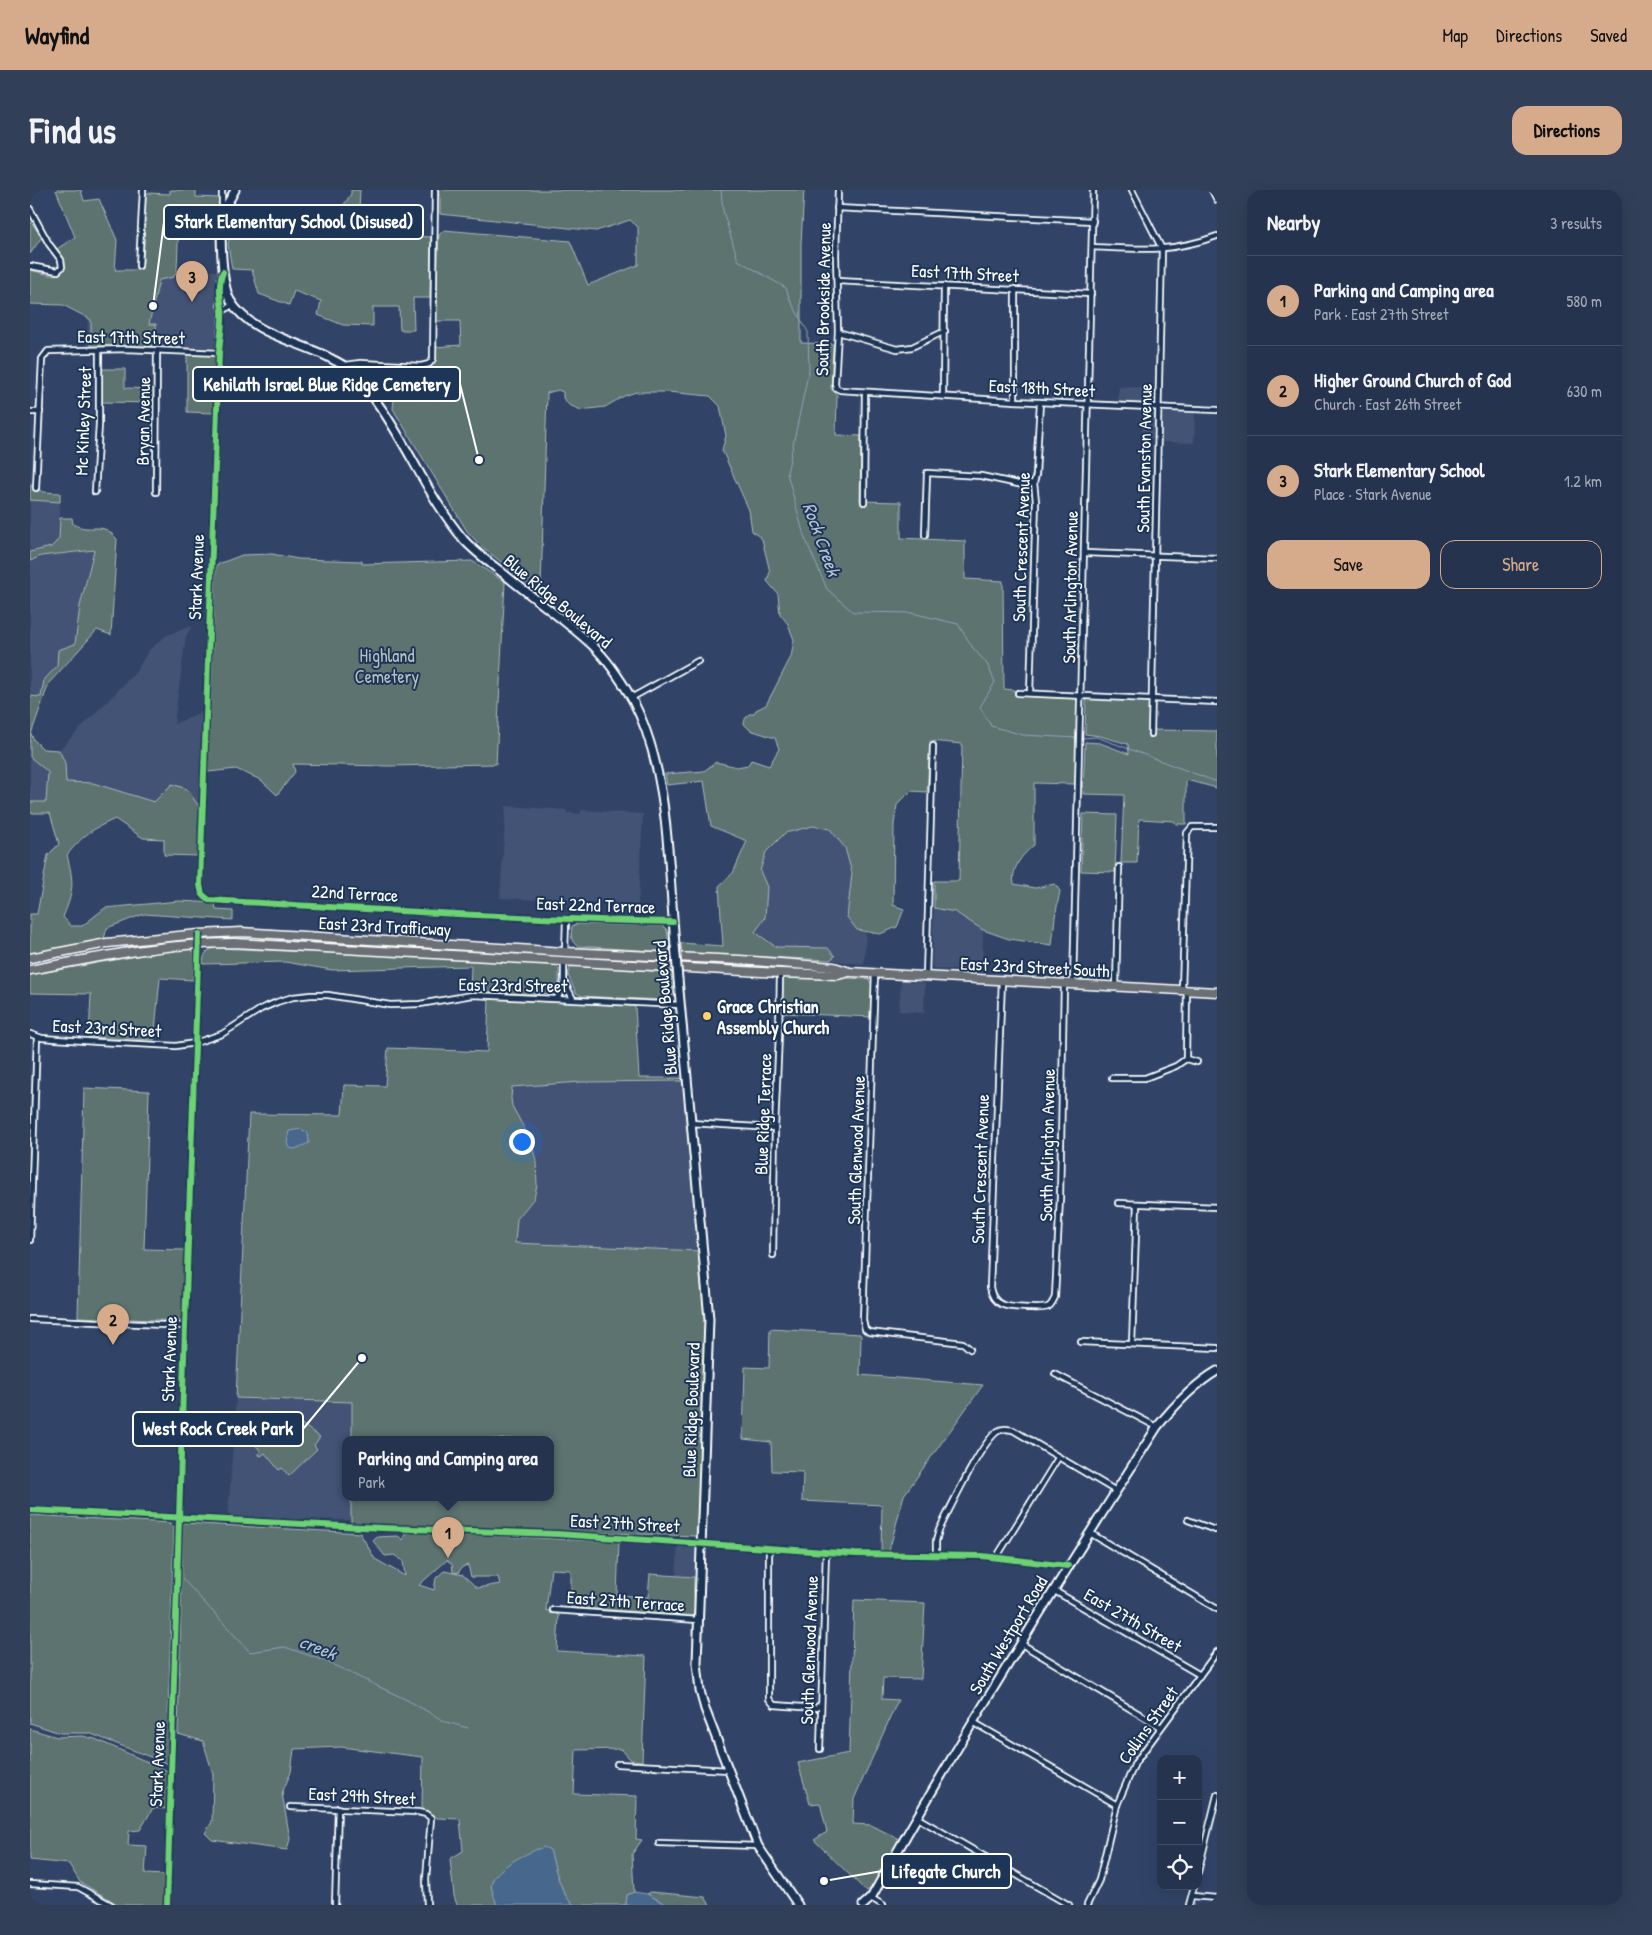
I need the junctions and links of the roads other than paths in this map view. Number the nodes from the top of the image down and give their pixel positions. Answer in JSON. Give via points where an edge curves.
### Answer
{"nodes":[{"id":1,"x":143,"y":190,"type":"edge"},
{"id":2,"x":222,"y":190,"type":"edge"},
{"id":3,"x":234,"y":190,"type":"edge"},
{"id":4,"x":435,"y":190,"type":"edge"},
{"id":5,"x":838,"y":190,"type":"edge"},
{"id":6,"x":1093,"y":190,"type":"edge"},
{"id":7,"x":1132,"y":190,"type":"edge"},
{"id":8,"x":1212,"y":190,"type":"edge"},
{"id":9,"x":1217,"y":200,"type":"edge"},
{"id":10,"x":838,"y":208,"type":"junction"},
{"id":11,"x":30,"y":209,"type":"edge"},
{"id":12,"x":222,"y":217,"type":"junction"},
{"id":13,"x":1093,"y":221,"type":"junction"},
{"id":14,"x":1217,"y":236,"type":"edge"},
{"id":15,"x":1092,"y":247,"type":"junction"},
{"id":16,"x":1162,"y":250,"type":"junction"},
{"id":17,"x":30,"y":266,"type":"edge"},
{"id":18,"x":139,"y":266,"type":"dead end"},
{"id":19,"x":222,"y":272,"type":"junction"},
{"id":20,"x":837,"y":281,"type":"junction"},
{"id":21,"x":944,"y":286,"type":"junction"},
{"id":22,"x":1015,"y":289,"type":"junction"},
{"id":23,"x":1091,"y":294,"type":"junction"},
{"id":24,"x":233,"y":304,"type":"junction"},
{"id":25,"x":222,"y":312,"type":"junction"},
{"id":26,"x":945,"y":331,"type":"junction"},
{"id":27,"x":838,"y":332,"type":"junction"},
{"id":28,"x":99,"y":350,"type":"junction"},
{"id":29,"x":157,"y":350,"type":"junction"},
{"id":30,"x":219,"y":353,"type":"junction"},
{"id":31,"x":344,"y":366,"type":"junction"},
{"id":32,"x":865,"y":392,"type":"junction"},
{"id":33,"x":943,"y":396,"type":"junction"},
{"id":34,"x":1015,"y":401,"type":"junction"},
{"id":35,"x":1040,"y":402,"type":"junction"},
{"id":36,"x":1088,"y":404,"type":"junction"},
{"id":37,"x":1158,"y":408,"type":"junction"},
{"id":38,"x":1217,"y":410,"type":"edge"},
{"id":39,"x":30,"y":412,"type":"edge"},
{"id":40,"x":40,"y":412,"type":"junction"},
{"id":41,"x":1034,"y":483,"type":"junction"},
{"id":42,"x":36,"y":488,"type":"dead end"},
{"id":43,"x":95,"y":492,"type":"dead end"},
{"id":44,"x":156,"y":492,"type":"dead end"},
{"id":45,"x":864,"y":502,"type":"dead end"},
{"id":46,"x":925,"y":535,"type":"dead end"},
{"id":47,"x":1084,"y":553,"type":"junction"},
{"id":48,"x":1156,"y":555,"type":"junction"},
{"id":49,"x":1217,"y":558,"type":"edge"},
{"id":50,"x":698,"y":660,"type":"dead end"},
{"id":51,"x":1018,"y":693,"type":"dead end"},
{"id":52,"x":1030,"y":693,"type":"junction"},
{"id":53,"x":1081,"y":696,"type":"junction"},
{"id":54,"x":631,"y":698,"type":"junction"},
{"id":55,"x":1152,"y":700,"type":"junction"},
{"id":56,"x":1217,"y":702,"type":"edge"},
{"id":57,"x":1152,"y":734,"type":"dead end"},
{"id":58,"x":933,"y":746,"type":"dead end"},
{"id":59,"x":1217,"y":827,"type":"edge"},
{"id":60,"x":1119,"y":867,"type":"dead end"},
{"id":61,"x":200,"y":885,"type":"joint"},
{"id":62,"x":519,"y":917,"type":"joint"},
{"id":63,"x":566,"y":920,"type":"junction"},
{"id":64,"x":672,"y":922,"type":"junction"},
{"id":65,"x":200,"y":934,"type":"junction"},
{"id":66,"x":199,"y":943,"type":"junction"},
{"id":67,"x":565,"y":952,"type":"junction"},
{"id":68,"x":30,"y":958,"type":"edge"},
{"id":69,"x":564,"y":960,"type":"junction"},
{"id":70,"x":740,"y":960,"type":"joint"},
{"id":71,"x":30,"y":970,"type":"edge"},
{"id":72,"x":739,"y":970,"type":"joint"},
{"id":73,"x":850,"y":972,"type":"junction"},
{"id":74,"x":780,"y":973,"type":"junction"},
{"id":75,"x":875,"y":973,"type":"junction"},
{"id":76,"x":926,"y":976,"type":"junction"},
{"id":77,"x":1002,"y":980,"type":"junction"},
{"id":78,"x":564,"y":981,"type":"junction"},
{"id":79,"x":1068,"y":984,"type":"junction"},
{"id":80,"x":1116,"y":986,"type":"junction"},
{"id":81,"x":1184,"y":990,"type":"junction"},
{"id":82,"x":1217,"y":992,"type":"edge"},
{"id":83,"x":557,"y":998,"type":"junction"},
{"id":84,"x":573,"y":999,"type":"junction"},
{"id":85,"x":680,"y":1005,"type":"junction"},
{"id":86,"x":30,"y":1034,"type":"edge"},
{"id":87,"x":37,"y":1037,"type":"junction"},
{"id":88,"x":195,"y":1043,"type":"junction"},
{"id":89,"x":1186,"y":1058,"type":"junction"},
{"id":90,"x":1197,"y":1062,"type":"dead end"},
{"id":91,"x":1112,"y":1078,"type":"dead end"},
{"id":92,"x":690,"y":1123,"type":"junction"},
{"id":93,"x":775,"y":1128,"type":"junction"},
{"id":94,"x":1118,"y":1203,"type":"dead end"},
{"id":95,"x":1137,"y":1204,"type":"junction"},
{"id":96,"x":1217,"y":1207,"type":"edge"},
{"id":97,"x":30,"y":1240,"type":"edge"},
{"id":98,"x":773,"y":1255,"type":"dead end"},
{"id":99,"x":1050,"y":1305,"type":"joint"},
{"id":100,"x":30,"y":1319,"type":"edge"},
{"id":101,"x":185,"y":1326,"type":"junction"},
{"id":102,"x":1081,"y":1342,"type":"dead end"},
{"id":103,"x":1132,"y":1344,"type":"junction"},
{"id":104,"x":1217,"y":1348,"type":"edge"},
{"id":105,"x":970,"y":1349,"type":"dead end"},
{"id":106,"x":1217,"y":1371,"type":"edge"},
{"id":107,"x":1055,"y":1374,"type":"dead end"},
{"id":108,"x":1157,"y":1426,"type":"junction"},
{"id":109,"x":1058,"y":1458,"type":"junction"},
{"id":110,"x":1116,"y":1491,"type":"junction"},
{"id":111,"x":30,"y":1510,"type":"edge"},
{"id":112,"x":179,"y":1519,"type":"junction"},
{"id":113,"x":1188,"y":1520,"type":"dead end"},
{"id":114,"x":1217,"y":1529,"type":"edge"},
{"id":115,"x":1090,"y":1533,"type":"junction"},
{"id":116,"x":701,"y":1542,"type":"junction"},
{"id":117,"x":769,"y":1548,"type":"junction"},
{"id":118,"x":826,"y":1552,"type":"junction"},
{"id":119,"x":936,"y":1555,"type":"junction"},
{"id":120,"x":996,"y":1558,"type":"junction"},
{"id":121,"x":1068,"y":1566,"type":"junction"},
{"id":122,"x":1053,"y":1590,"type":"junction"},
{"id":123,"x":1217,"y":1609,"type":"edge"},
{"id":124,"x":553,"y":1610,"type":"dead end"},
{"id":125,"x":698,"y":1620,"type":"junction"},
{"id":126,"x":1020,"y":1643,"type":"junction"},
{"id":127,"x":1217,"y":1652,"type":"edge"},
{"id":128,"x":1200,"y":1675,"type":"junction"},
{"id":129,"x":820,"y":1705,"type":"junction"},
{"id":130,"x":973,"y":1722,"type":"junction"},
{"id":131,"x":1161,"y":1727,"type":"junction"},
{"id":132,"x":820,"y":1750,"type":"dead end"},
{"id":133,"x":618,"y":1764,"type":"dead end"},
{"id":134,"x":729,"y":1770,"type":"junction"},
{"id":135,"x":1217,"y":1795,"type":"edge"},
{"id":136,"x":1117,"y":1805,"type":"junction"},
{"id":137,"x":290,"y":1807,"type":"dead end"},
{"id":138,"x":338,"y":1808,"type":"junction"},
{"id":139,"x":916,"y":1817,"type":"junction"},
{"id":140,"x":660,"y":1843,"type":"dead end"},
{"id":141,"x":758,"y":1846,"type":"junction"},
{"id":142,"x":1202,"y":1856,"type":"edge"},
{"id":143,"x":30,"y":1884,"type":"edge"},
{"id":144,"x":1193,"y":1890,"type":"edge"},
{"id":145,"x":1192,"y":1896,"type":"junction"},
{"id":146,"x":871,"y":1898,"type":"junction"},
{"id":147,"x":1217,"y":1898,"type":"edge"},
{"id":148,"x":111,"y":1905,"type":"edge"},
{"id":149,"x":168,"y":1905,"type":"edge"},
{"id":150,"x":335,"y":1905,"type":"edge"},
{"id":151,"x":427,"y":1905,"type":"edge"},
{"id":152,"x":798,"y":1905,"type":"edge"},
{"id":153,"x":863,"y":1905,"type":"edge"},
{"id":154,"x":883,"y":1905,"type":"edge"},
{"id":155,"x":1070,"y":1905,"type":"edge"},
{"id":156,"x":1087,"y":1905,"type":"edge"},
{"id":157,"x":1189,"y":1905,"type":"edge"}],
"edges":[{"from":1,"to":18,"type":"street"},
{"from":2,"to":12,"type":"street","name":"Stark Avenue"},
{"from":3,"to":12,"type":"main road"},
{"from":4,"to":31,"type":"street","via":[[433,360],[421,366],[360,363]]},
{"from":5,"to":10,"type":"street","name":"South Brookside Avenue"},
{"from":6,"to":13,"type":"street","name":"South Arlington Avenue"},
{"from":7,"to":16,"type":"street","name":"South Evanston Avenue"},
{"from":8,"to":9,"type":"street"},
{"from":10,"to":13,"type":"street"},
{"from":10,"to":20,"type":"street","name":"South Brookside Avenue"},
{"from":11,"to":17,"type":"street","via":[[61,260],[62,267],[58,272]]},
{"from":12,"to":19,"type":"main road","name":"Stark Avenue"},
{"from":13,"to":15,"type":"street","name":"South Arlington Avenue"},
{"from":14,"to":16,"type":"street"},
{"from":15,"to":16,"type":"street"},
{"from":15,"to":23,"type":"street","name":"South Arlington Avenue"},
{"from":16,"to":37,"type":"street","name":"South Evanston Avenue"},
{"from":19,"to":24,"type":"main road","name":"Blue Ridge Boulevard"},
{"from":19,"to":25,"type":"street","name":"Stark Avenue"},
{"from":20,"to":21,"type":"street","name":"East 17th Street"},
{"from":20,"to":27,"type":"street","name":"South Brookside Avenue"},
{"from":21,"to":22,"type":"street","name":"East 17th Street"},
{"from":21,"to":26,"type":"street"},
{"from":22,"to":23,"type":"street","name":"East 17th Street"},
{"from":22,"to":34,"type":"street"},
{"from":23,"to":36,"type":"street","name":"South Arlington Avenue"},
{"from":24,"to":25,"type":"street"},
{"from":24,"to":31,"type":"main road","name":"Blue Ridge Boulevard","via":[[256,326]]},
{"from":25,"to":30,"type":"street","name":"Stark Avenue"},
{"from":26,"to":27,"type":"street","via":[[912,347],[897,349]]},
{"from":26,"to":33,"type":"street"},
{"from":27,"to":32,"type":"street","name":"South Brookside Avenue","via":[[836,388]]},
{"from":28,"to":29,"type":"street","name":"East 17th Street"},
{"from":28,"to":40,"type":"street","name":"East 17th Street","via":[[52,350],[44,355]]},
{"from":28,"to":43,"type":"street","name":"Mc Kinley Street"},
{"from":29,"to":30,"type":"street","name":"East 17th Street"},
{"from":29,"to":44,"type":"street","name":"Bryan Avenue"},
{"from":30,"to":61,"type":"street","name":"Stark Avenue"},
{"from":31,"to":54,"type":"main road","name":"Blue Ridge Boulevard","via":[[374,398],[450,523],[466,542],[594,646]]},
{"from":32,"to":33,"type":"street","name":"East 18th Street"},
{"from":32,"to":45,"type":"street"},
{"from":33,"to":34,"type":"street","name":"East 18th Street"},
{"from":34,"to":35,"type":"street","name":"East 18th Street"},
{"from":35,"to":36,"type":"street","name":"East 18th Street"},
{"from":35,"to":41,"type":"street","name":"South Crescent Avenue"},
{"from":36,"to":37,"type":"street","name":"East 18th Street"},
{"from":36,"to":47,"type":"street","name":"South Arlington Avenue"},
{"from":37,"to":38,"type":"street","name":"East 18th Street"},
{"from":37,"to":48,"type":"street","name":"South Evanston Avenue"},
{"from":39,"to":40,"type":"street"},
{"from":40,"to":42,"type":"street"},
{"from":41,"to":46,"type":"street","via":[[1022,485],[981,476],[927,473]]},
{"from":41,"to":52,"type":"street","name":"South Crescent Avenue"},
{"from":47,"to":48,"type":"street"},
{"from":47,"to":53,"type":"street","name":"South Arlington Avenue"},
{"from":48,"to":49,"type":"street"},
{"from":48,"to":55,"type":"street","name":"South Evanston Avenue"},
{"from":50,"to":54,"type":"street"},
{"from":51,"to":52,"type":"street"},
{"from":52,"to":53,"type":"street"},
{"from":53,"to":55,"type":"street"},
{"from":53,"to":79,"type":"street","name":"South Arlington Avenue"},
{"from":54,"to":64,"type":"main road","name":"Blue Ridge Boulevard","via":[[647,732],[657,770]]},
{"from":55,"to":56,"type":"street"},
{"from":55,"to":57,"type":"street","name":"South Evanston Avenue"},
{"from":58,"to":76,"type":"street"},
{"from":59,"to":81,"type":"street","via":[[1192,827],[1188,831]]},
{"from":60,"to":80,"type":"street"},
{"from":61,"to":62,"type":"street","name":"22nd Terrace","via":[[202,894],[209,900]]},
{"from":62,"to":63,"type":"street","name":"East 22nd Terrace"},
{"from":63,"to":64,"type":"street","name":"East 22nd Terrace"},
{"from":63,"to":67,"type":"street"},
{"from":64,"to":85,"type":"main road","name":"Blue Ridge Boulevard","bridge":true},
{"from":65,"to":66,"type":"street","name":"Stark Avenue"},
{"from":65,"to":67,"type":"main road","name":"East 23rd Trafficway","via":[[241,932]]},
{"from":65,"to":68,"type":"main road","name":"East 23rd Trafficway","via":[[107,943]]},
{"from":66,"to":69,"type":"main road","name":"East 23rd Trafficway"},
{"from":66,"to":71,"type":"main road","name":"East 23rd Trafficway","via":[[134,950]]},
{"from":66,"to":88,"type":"street","name":"Stark Avenue"},
{"from":67,"to":70,"type":"main road","name":"East 23rd Trafficway"},
{"from":69,"to":72,"type":"main road","name":"East 23rd Trafficway"},
{"from":69,"to":78,"type":"street"},
{"from":70,"to":73,"type":"main road","name":"East 23rd Street South","via":[[834,966]]},
{"from":72,"to":74,"type":"main road","name":"East 23rd Street South"},
{"from":73,"to":74,"type":"main road","name":"East 23rd Street South","via":[[838,975]]},
{"from":73,"to":75,"type":"main road","name":"East 23rd Street South"},
{"from":74,"to":93,"type":"street","name":"Blue Ridge Terrace"},
{"from":75,"to":76,"type":"main road","name":"East 23rd Street South"},
{"from":75,"to":105,"type":"street","name":"South Glenwood Avenue","via":[[863,1320],[869,1332],[963,1344]]},
{"from":76,"to":77,"type":"main road","name":"East 23rd Street South"},
{"from":77,"to":79,"type":"main road","name":"East 23rd Street South"},
{"from":77,"to":99,"type":"street","name":"South Crescent Avenue","via":[[991,1293],[998,1303],[1007,1307],[1044,1308]]},
{"from":78,"to":83,"type":"street"},
{"from":78,"to":84,"type":"street"},
{"from":79,"to":80,"type":"main road","name":"East 23rd Street South"},
{"from":79,"to":99,"type":"street","name":"South Arlington Avenue","via":[[1055,1297]]},
{"from":80,"to":81,"type":"main road","name":"East 23rd Street South"},
{"from":81,"to":82,"type":"main road","name":"East 23rd Street South"},
{"from":81,"to":89,"type":"street"},
{"from":83,"to":84,"type":"street","name":"East 23rd Street"},
{"from":83,"to":88,"type":"street","name":"East 23rd Street","via":[[472,995],[402,1006],[328,995],[293,997],[261,1009],[222,1034]]},
{"from":84,"to":85,"type":"street","name":"East 23rd Street"},
{"from":85,"to":92,"type":"main road","name":"Blue Ridge Boulevard"},
{"from":86,"to":87,"type":"street","name":"East 23rd Street"},
{"from":87,"to":88,"type":"street","name":"East 23rd Street","via":[[176,1046]]},
{"from":87,"to":97,"type":"street"},
{"from":88,"to":101,"type":"street","name":"Stark Avenue"},
{"from":89,"to":90,"type":"street"},
{"from":89,"to":91,"type":"street","via":[[1176,1066],[1145,1078]]},
{"from":92,"to":93,"type":"street"},
{"from":92,"to":116,"type":"main road","name":"Blue Ridge Boulevard","via":[[709,1319]]},
{"from":93,"to":98,"type":"street","name":"Blue Ridge Terrace"},
{"from":94,"to":95,"type":"street"},
{"from":95,"to":96,"type":"street"},
{"from":95,"to":103,"type":"street"},
{"from":100,"to":101,"type":"street"},
{"from":101,"to":112,"type":"street","name":"Stark Avenue"},
{"from":102,"to":103,"type":"street"},
{"from":103,"to":104,"type":"street"},
{"from":106,"to":108,"type":"main road","name":"South Westport Road","via":[[1192,1390]]},
{"from":107,"to":108,"type":"street"},
{"from":108,"to":110,"type":"main road","name":"South Westport Road"},
{"from":109,"to":110,"type":"street"},
{"from":109,"to":119,"type":"street","via":[[1013,1430],[1004,1428],[996,1432],[978,1456],[939,1530]]},
{"from":109,"to":120,"type":"street"},
{"from":110,"to":115,"type":"main road","name":"South Westport Road"},
{"from":111,"to":112,"type":"street","name":"East 27th Street"},
{"from":112,"to":116,"type":"street","name":"East 27th Street"},
{"from":112,"to":149,"type":"street","name":"Stark Avenue"},
{"from":113,"to":114,"type":"street"},
{"from":115,"to":121,"type":"main road","name":"South Westport Road"},
{"from":115,"to":123,"type":"street"},
{"from":116,"to":117,"type":"street","name":"East 27th Street"},
{"from":116,"to":125,"type":"main road","name":"Blue Ridge Boulevard"},
{"from":117,"to":118,"type":"street","name":"East 27th Street"},
{"from":117,"to":129,"type":"street","via":[[769,1699],[774,1705],[816,1708]]},
{"from":118,"to":119,"type":"street","name":"East 27th Street"},
{"from":118,"to":129,"type":"street","name":"South Glenwood Avenue"},
{"from":119,"to":120,"type":"street","name":"East 27th Street"},
{"from":120,"to":121,"type":"street","name":"East 27th Street"},
{"from":121,"to":122,"type":"main road","name":"South Westport Road"},
{"from":122,"to":126,"type":"main road","name":"South Westport Road"},
{"from":122,"to":128,"type":"street","name":"East 27th Street"},
{"from":124,"to":125,"type":"street","name":"East 27th Terrace"},
{"from":125,"to":134,"type":"main road","name":"Blue Ridge Boulevard","via":[[700,1691]]},
{"from":126,"to":130,"type":"main road","name":"South Westport Road"},
{"from":126,"to":131,"type":"street"},
{"from":127,"to":128,"type":"street","name":"Collins Street"},
{"from":128,"to":131,"type":"street","name":"Collins Street"},
{"from":129,"to":132,"type":"street","name":"South Glenwood Avenue"},
{"from":130,"to":136,"type":"street"},
{"from":130,"to":139,"type":"main road","name":"South Westport Road"},
{"from":131,"to":136,"type":"street","name":"Collins Street","via":[[1135,1763]]},
{"from":133,"to":134,"type":"street"},
{"from":134,"to":141,"type":"main road","name":"Blue Ridge Boulevard"},
{"from":135,"to":142,"type":"street"},
{"from":136,"to":156,"type":"street","name":"Collins Street","via":[[1099,1880]]},
{"from":137,"to":138,"type":"street","name":"East 29th Street"},
{"from":138,"to":150,"type":"street"},
{"from":138,"to":151,"type":"street","name":"East 29th Street","via":[[418,1812],[431,1818]]},
{"from":139,"to":146,"type":"main road","name":"South Westport Road"},
{"from":139,"to":155,"type":"street"},
{"from":140,"to":141,"type":"street"},
{"from":141,"to":152,"type":"main road","name":"Blue Ridge Boulevard"},
{"from":143,"to":148,"type":"street","via":[[78,1886]]},
{"from":144,"to":145,"type":"street"},
{"from":145,"to":147,"type":"street"},
{"from":145,"to":157,"type":"street"},
{"from":146,"to":153,"type":"main road","name":"South Westport Road"},
{"from":146,"to":154,"type":"street"}]}
